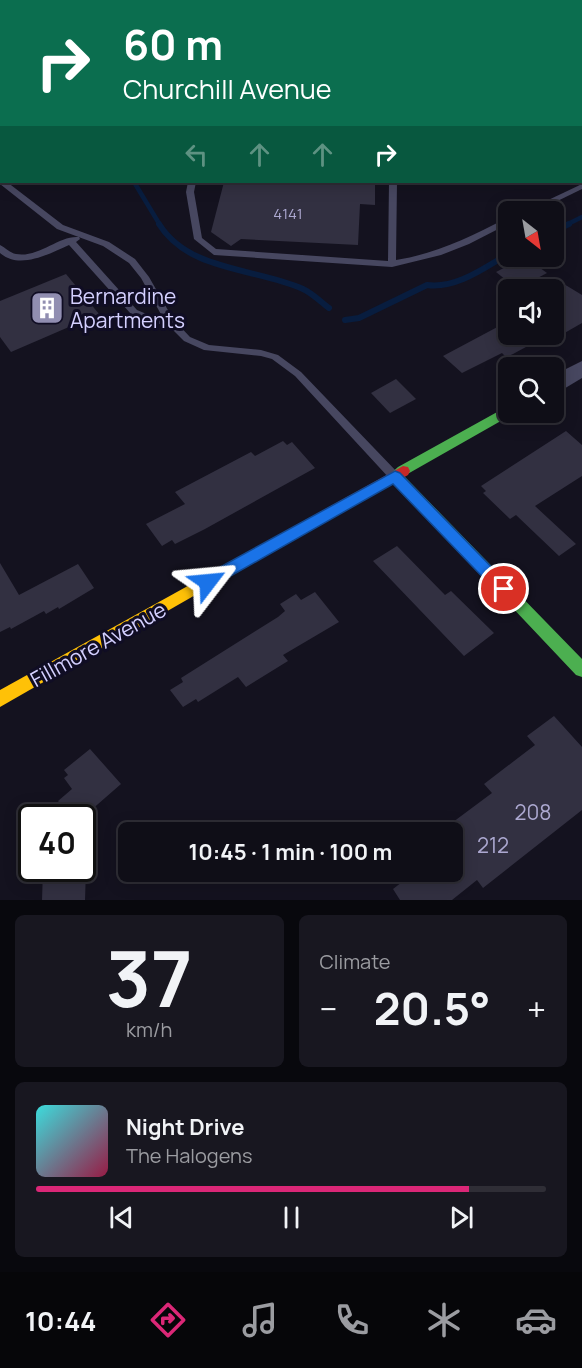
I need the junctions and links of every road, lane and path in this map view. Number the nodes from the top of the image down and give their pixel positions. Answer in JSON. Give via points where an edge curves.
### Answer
{"nodes":[{"id":1,"x":5,"y":183,"type":"edge"},
{"id":2,"x":192,"y":183,"type":"edge"},
{"id":3,"x":393,"y":183,"type":"edge"},
{"id":4,"x":580,"y":188,"type":"edge"},
{"id":5,"x":551,"y":201,"type":"edge"},
{"id":6,"x":498,"y":226,"type":"edge"},
{"id":7,"x":85,"y":236,"type":"junction"},
{"id":8,"x":70,"y":241,"type":"junction"},
{"id":9,"x":0,"y":248,"type":"edge"},
{"id":10,"x":392,"y":264,"type":"junction"},
{"id":11,"x":169,"y":321,"type":"junction"},
{"id":12,"x":582,"y":368,"type":"edge"},
{"id":13,"x":564,"y":379,"type":"edge"},
{"id":14,"x":498,"y":417,"type":"edge"},
{"id":15,"x":395,"y":476,"type":"junction"},
{"id":16,"x":582,"y":670,"type":"edge"},
{"id":17,"x":0,"y":699,"type":"edge"}],
"edges":[{"from":1,"to":7,"type":"lane","via":[[60,226]]},
{"from":2,"to":10,"type":"lane","via":[[198,239],[214,252]]},
{"from":3,"to":10,"type":"lane"},
{"from":4,"to":5,"type":"lane"},
{"from":6,"to":10,"type":"lane","via":[[448,251]]},
{"from":7,"to":8,"type":"lane"},
{"from":7,"to":11,"type":"lane","via":[[132,261],[145,276]]},
{"from":8,"to":9,"type":"lane","via":[[26,258],[13,258]]},
{"from":8,"to":11,"type":"lane","via":[[134,312],[155,321]]},
{"from":11,"to":15,"type":"lane","via":[[187,339],[207,348],[275,357],[298,374]]},
{"from":12,"to":13,"type":"street"},
{"from":14,"to":15,"type":"street","name":"Fillmore Avenue"},
{"from":15,"to":16,"type":"street"},
{"from":15,"to":17,"type":"street","name":"Fillmore Avenue"}]}
